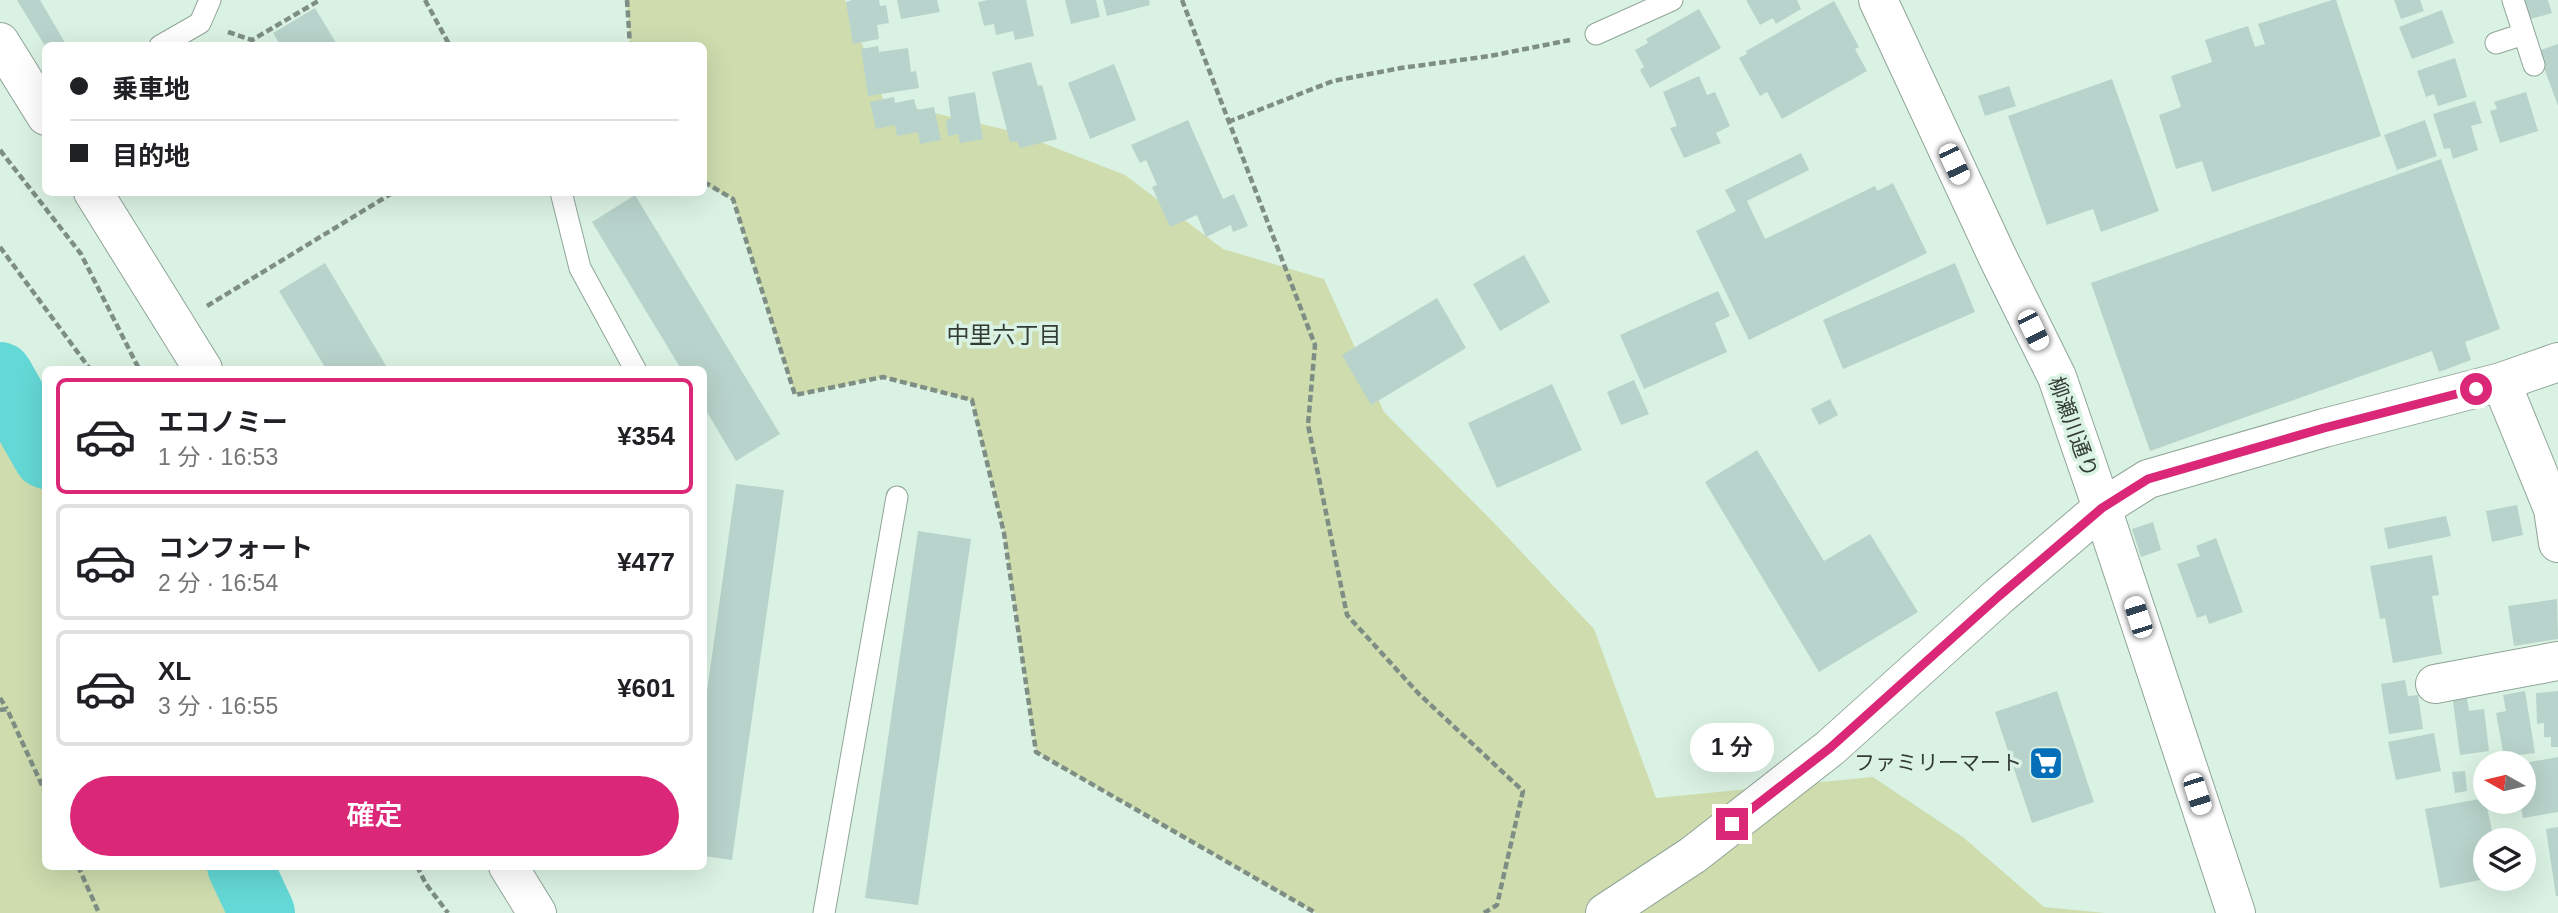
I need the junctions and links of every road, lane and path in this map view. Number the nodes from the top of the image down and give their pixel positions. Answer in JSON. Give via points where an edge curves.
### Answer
{"nodes":[{"id":1,"x":210,"y":0,"type":"edge"},
{"id":2,"x":320,"y":0,"type":"edge"},
{"id":3,"x":425,"y":0,"type":"edge"},
{"id":4,"x":627,"y":0,"type":"edge"},
{"id":5,"x":1182,"y":0,"type":"edge"},
{"id":6,"x":1672,"y":0,"type":"edge"},
{"id":7,"x":1878,"y":0,"type":"edge"},
{"id":8,"x":2513,"y":0,"type":"edge"},
{"id":9,"x":200,"y":23,"type":"junction"},
{"id":10,"x":1596,"y":34,"type":"joint"},
{"id":11,"x":2524,"y":34,"type":"junction"},
{"id":12,"x":0,"y":42,"type":"edge"},
{"id":13,"x":167,"y":42,"type":"edge"},
{"id":14,"x":448,"y":42,"type":"edge"},
{"id":15,"x":631,"y":42,"type":"edge"},
{"id":16,"x":2496,"y":43,"type":"dead end"},
{"id":17,"x":2535,"y":65,"type":"dead end"},
{"id":18,"x":42,"y":108,"type":"edge"},
{"id":19,"x":1228,"y":122,"type":"junction"},
{"id":20,"x":0,"y":150,"type":"edge"},
{"id":21,"x":707,"y":184,"type":"edge"},
{"id":22,"x":95,"y":196,"type":"edge"},
{"id":23,"x":387,"y":196,"type":"edge"},
{"id":24,"x":562,"y":196,"type":"edge"},
{"id":25,"x":0,"y":247,"type":"edge"},
{"id":26,"x":176,"y":325,"type":"junction"},
{"id":27,"x":2558,"y":362,"type":"edge"},
{"id":28,"x":88,"y":366,"type":"edge"},
{"id":29,"x":137,"y":366,"type":"edge"},
{"id":30,"x":201,"y":366,"type":"edge"},
{"id":31,"x":633,"y":366,"type":"edge"},
{"id":32,"x":2501,"y":382,"type":"junction"},
{"id":33,"x":897,"y":497,"type":"dead end"},
{"id":34,"x":2102,"y":508,"type":"junction"},
{"id":35,"x":2558,"y":543,"type":"edge"},
{"id":36,"x":2558,"y":661,"type":"edge"},
{"id":37,"x":2435,"y":684,"type":"dead end"},
{"id":38,"x":0,"y":698,"type":"edge"},
{"id":39,"x":7,"y":709,"type":"junction"},
{"id":40,"x":0,"y":710,"type":"edge"},
{"id":41,"x":42,"y":785,"type":"edge"},
{"id":42,"x":80,"y":870,"type":"edge"},
{"id":43,"x":419,"y":870,"type":"edge"},
{"id":44,"x":510,"y":870,"type":"edge"},
{"id":45,"x":99,"y":913,"type":"edge"},
{"id":46,"x":448,"y":913,"type":"edge"},
{"id":47,"x":537,"y":913,"type":"edge"},
{"id":48,"x":824,"y":913,"type":"edge"},
{"id":49,"x":1316,"y":913,"type":"edge"},
{"id":50,"x":1484,"y":913,"type":"edge"},
{"id":51,"x":1605,"y":913,"type":"edge"},
{"id":52,"x":2235,"y":913,"type":"edge"}],
"edges":[{"from":1,"to":9,"type":"lane"},
{"from":2,"to":9,"type":"path","via":[[252,40]]},
{"from":3,"to":14,"type":"path"},
{"from":4,"to":15,"type":"path"},
{"from":5,"to":19,"type":"path"},
{"from":6,"to":10,"type":"lane"},
{"from":7,"to":34,"type":"street","name":"柳瀬川通り","via":[[2057,377]]},
{"from":8,"to":11,"type":"lane"},
{"from":9,"to":13,"type":"lane"},
{"from":10,"to":19,"type":"path","via":[[1333,81]]},
{"from":11,"to":16,"type":"lane"},
{"from":11,"to":17,"type":"lane"},
{"from":12,"to":18,"type":"street"},
{"from":19,"to":50,"type":"path","via":[[1315,345],[1308,425],[1348,615],[1419,694],[1523,791],[1497,905]]},
{"from":20,"to":29,"type":"path","via":[[81,254]]},
{"from":21,"to":49,"type":"path","via":[[733,199],[794,395],[883,377],[972,400],[1004,533],[1036,752]]},
{"from":22,"to":26,"type":"street"},
{"from":23,"to":26,"type":"path"},
{"from":24,"to":31,"type":"lane","via":[[580,268]]},
{"from":25,"to":28,"type":"path"},
{"from":26,"to":30,"type":"street"},
{"from":27,"to":32,"type":"street"},
{"from":32,"to":34,"type":"street","via":[[2148,479]]},
{"from":32,"to":35,"type":"street","via":[[2553,509]]},
{"from":33,"to":48,"type":"lane"},
{"from":34,"to":51,"type":"street","via":[[1830,748],[1693,855]]},
{"from":34,"to":52,"type":"street","name":"柳瀬川通り"},
{"from":36,"to":37,"type":"street"},
{"from":38,"to":39,"type":"path"},
{"from":39,"to":40,"type":"path"},
{"from":39,"to":41,"type":"path"},
{"from":42,"to":45,"type":"path"},
{"from":43,"to":46,"type":"path"},
{"from":44,"to":47,"type":"street"}]}
